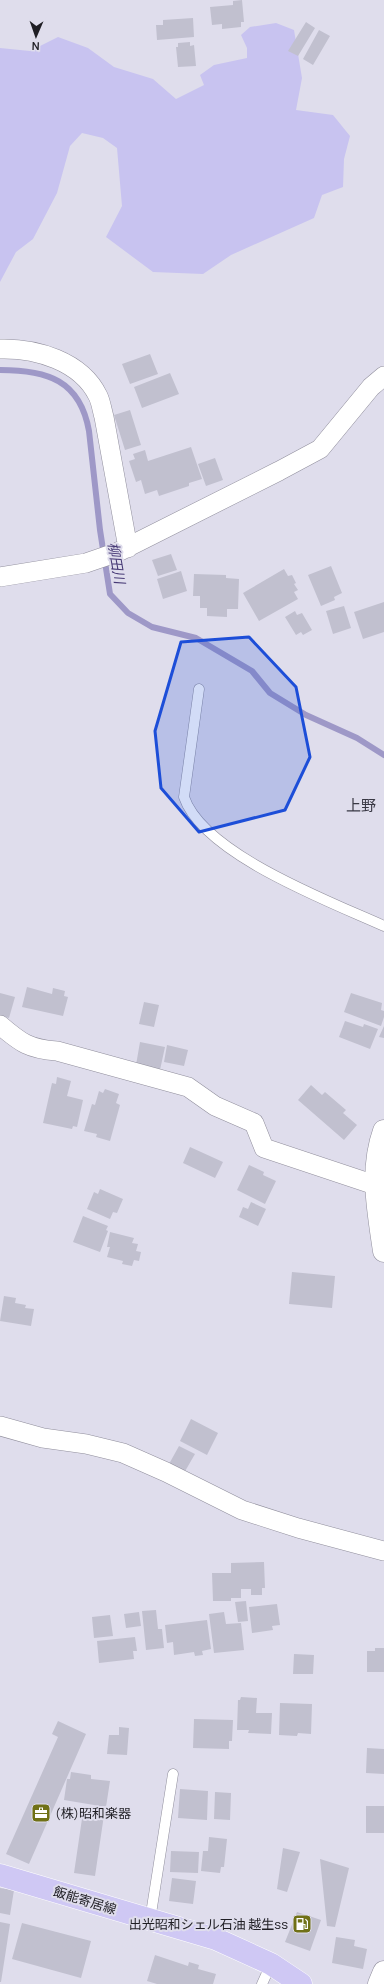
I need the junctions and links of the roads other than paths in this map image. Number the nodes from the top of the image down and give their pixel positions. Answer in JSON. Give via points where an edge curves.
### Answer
{"nodes":[{"id":1,"x":0,"y":349,"type":"edge"},
{"id":2,"x":384,"y":376,"type":"edge"},
{"id":3,"x":128,"y":548,"type":"junction"},
{"id":4,"x":0,"y":577,"type":"edge"},
{"id":5,"x":199,"y":689,"type":"dead end"},
{"id":6,"x":384,"y":926,"type":"edge"},
{"id":7,"x":0,"y":1025,"type":"edge"},
{"id":8,"x":384,"y":1130,"type":"edge"},
{"id":9,"x":375,"y":1185,"type":"junction"},
{"id":10,"x":381,"y":1210,"type":"edge"},
{"id":11,"x":384,"y":1251,"type":"edge"},
{"id":12,"x":0,"y":1426,"type":"edge"},
{"id":13,"x":384,"y":1551,"type":"edge"},
{"id":14,"x":173,"y":1774,"type":"dead end"},
{"id":15,"x":0,"y":1875,"type":"edge"},
{"id":16,"x":150,"y":1920,"type":"junction"},
{"id":17,"x":271,"y":1964,"type":"junction"},
{"id":18,"x":384,"y":1972,"type":"edge"},
{"id":19,"x":262,"y":1984,"type":"edge"},
{"id":20,"x":301,"y":1984,"type":"edge"},
{"id":21,"x":379,"y":1984,"type":"edge"}],
"edges":[{"from":1,"to":3,"type":"street","via":[[45,354],[77,371],[89,381],[99,396]]},
{"from":2,"to":3,"type":"street","via":[[371,387],[320,448]]},
{"from":3,"to":4,"type":"street","via":[[86,564]]},
{"from":5,"to":6,"type":"lane","via":[[184,797],[188,809],[209,833],[268,873]]},
{"from":7,"to":9,"type":"street","via":[[18,1041],[37,1050],[57,1052],[188,1087],[215,1106],[254,1123],[264,1148]]},
{"from":8,"to":9,"type":"street","via":[[379,1144]]},
{"from":9,"to":10,"type":"street"},
{"from":10,"to":11,"type":"street"},
{"from":12,"to":13,"type":"street","via":[[43,1438],[86,1444],[123,1453],[242,1510]]},
{"from":14,"to":16,"type":"lane"},
{"from":15,"to":16,"type":"main road","name":"飯能寄居線"},
{"from":16,"to":17,"type":"main road","name":"飯能寄居線","via":[[216,1939]]},
{"from":17,"to":19,"type":"lane"},
{"from":17,"to":20,"type":"main road","name":"飯能寄居線"},
{"from":18,"to":21,"type":"street"}]}
